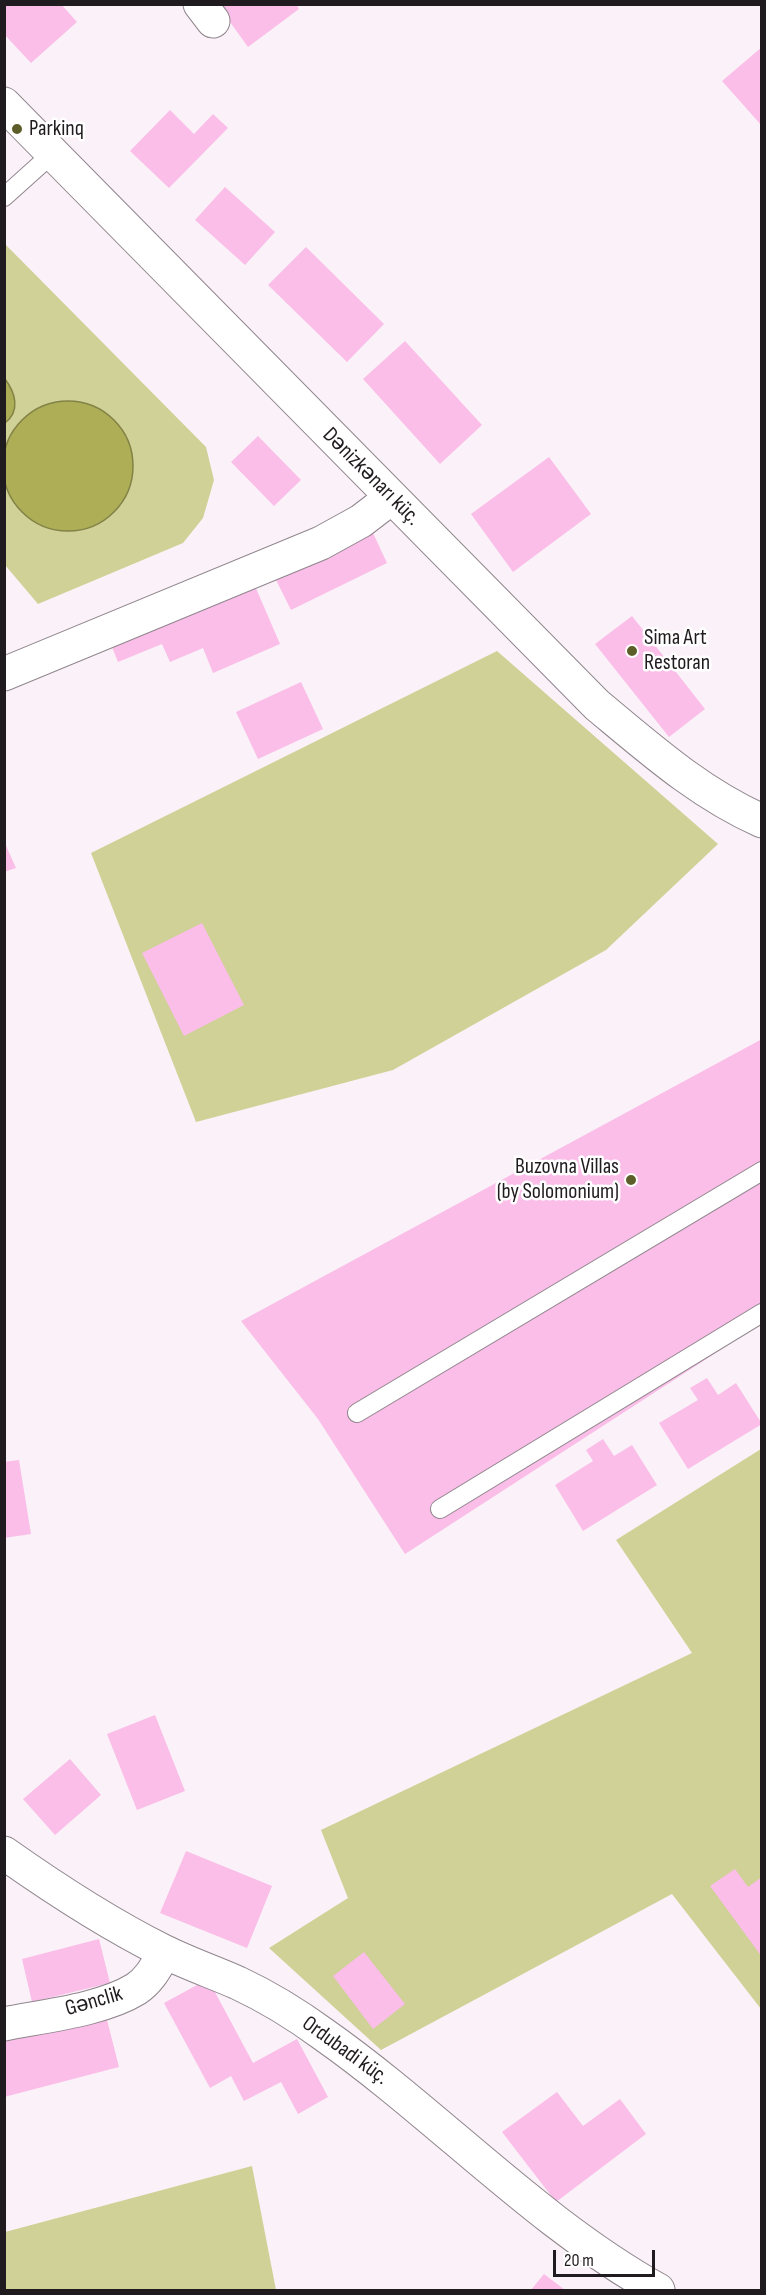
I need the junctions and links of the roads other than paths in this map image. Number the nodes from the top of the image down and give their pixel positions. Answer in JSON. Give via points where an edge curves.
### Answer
{"nodes":[{"id":1,"x":4,"y":104,"type":"edge"},
{"id":2,"x":53,"y":153,"type":"junction"},
{"id":3,"x":4,"y":197,"type":"edge"},
{"id":4,"x":391,"y":498,"type":"junction"},
{"id":5,"x":4,"y":674,"type":"edge"},
{"id":6,"x":762,"y":821,"type":"edge"},
{"id":7,"x":762,"y":1171,"type":"edge"},
{"id":8,"x":762,"y":1313,"type":"edge"},
{"id":9,"x":357,"y":1413,"type":"dead end"},
{"id":10,"x":440,"y":1509,"type":"dead end"},
{"id":11,"x":4,"y":1853,"type":"edge"},
{"id":12,"x":165,"y":1952,"type":"junction"},
{"id":13,"x":4,"y":2024,"type":"edge"},
{"id":14,"x":658,"y":2290,"type":"edge"}],
"edges":[{"from":1,"to":2,"type":"street","name":"Dənizkənarı küç."},
{"from":2,"to":3,"type":"lane"},
{"from":2,"to":4,"type":"street","name":"Dənizkənarı küç."},
{"from":4,"to":5,"type":"street","via":[[361,521],[321,543]]},
{"from":4,"to":6,"type":"street","name":"Dənizkənarı küç.","via":[[597,705],[709,795]]},
{"from":7,"to":9,"type":"lane"},
{"from":8,"to":10,"type":"lane"},
{"from":11,"to":12,"type":"street","name":"Ordubadi küç.","via":[[69,1899]]},
{"from":12,"to":13,"type":"street","name":"Gənclik","via":[[152,1974],[137,1988],[113,1999]]},
{"from":12,"to":14,"type":"street","name":"Ordubadi küç.","via":[[265,1996],[324,2034],[588,2246]]}]}
